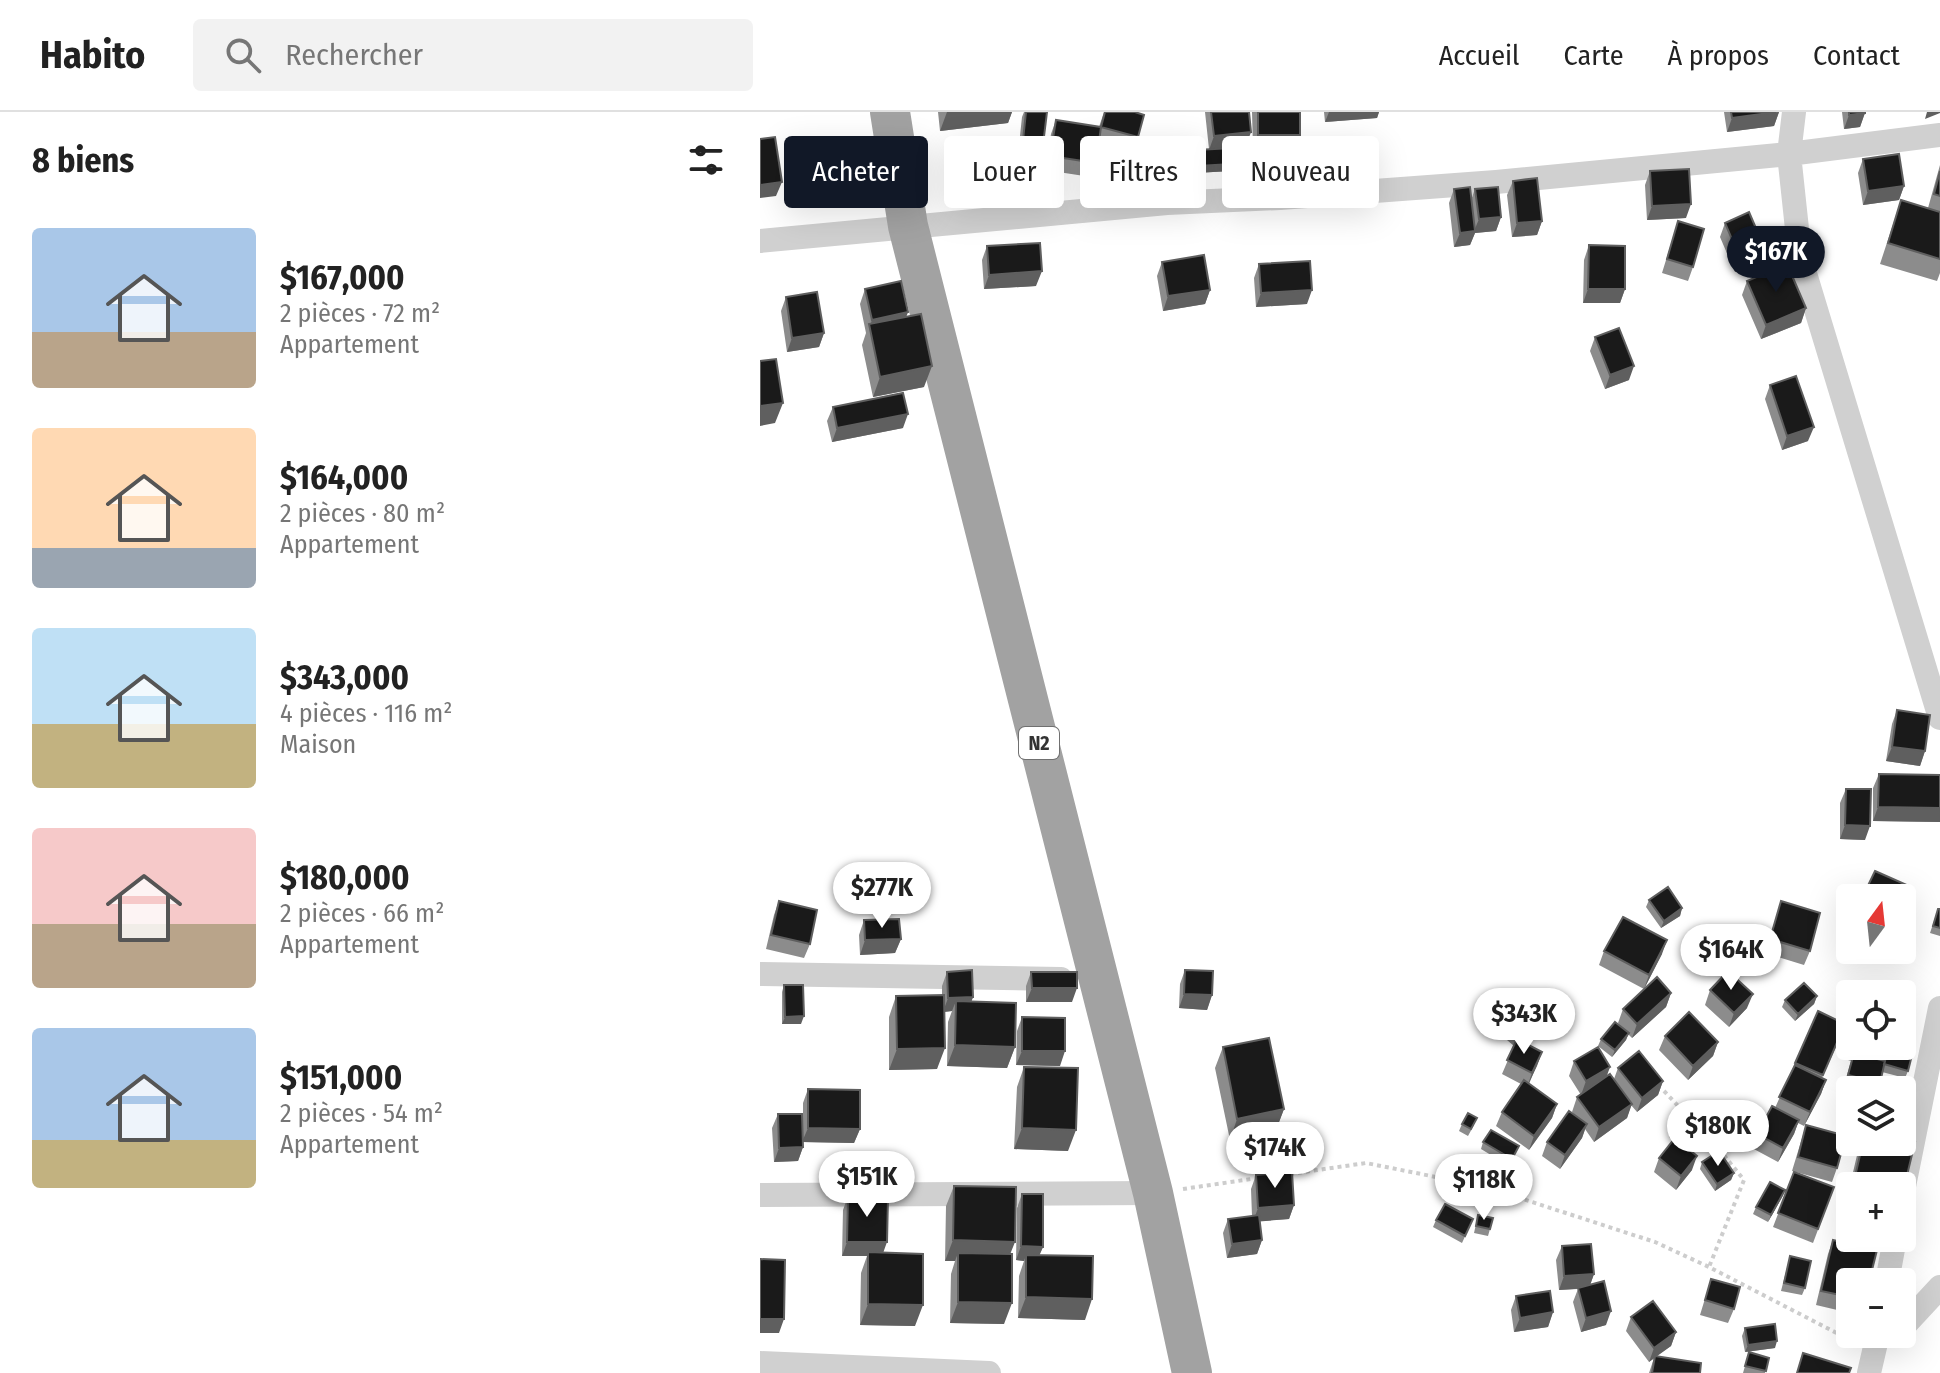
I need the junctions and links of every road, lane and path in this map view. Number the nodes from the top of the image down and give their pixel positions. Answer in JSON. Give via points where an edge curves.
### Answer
{"nodes":[{"id":1,"x":890,"y":112,"type":"edge"},
{"id":2,"x":1794,"y":112,"type":"edge"},
{"id":3,"x":1940,"y":135,"type":"edge"},
{"id":4,"x":1789,"y":154,"type":"junction"},
{"id":5,"x":908,"y":226,"type":"junction"},
{"id":6,"x":760,"y":241,"type":"edge"},
{"id":7,"x":1940,"y":718,"type":"edge"},
{"id":8,"x":760,"y":974,"type":"edge"},
{"id":9,"x":1099,"y":980,"type":"junction"},
{"id":10,"x":1940,"y":1008,"type":"edge"},
{"id":11,"x":1664,"y":1091,"type":"edge"},
{"id":12,"x":1907,"y":1172,"type":"edge"},
{"id":13,"x":1278,"y":1175,"type":"edge"},
{"id":14,"x":1263,"y":1177,"type":"edge"},
{"id":15,"x":1153,"y":1193,"type":"junction"},
{"id":16,"x":760,"y":1195,"type":"edge"},
{"id":17,"x":1709,"y":1267,"type":"junction"},
{"id":18,"x":1940,"y":1287,"type":"edge"},
{"id":19,"x":1916,"y":1313,"type":"edge"},
{"id":20,"x":1874,"y":1353,"type":"edge"},
{"id":21,"x":760,"y":1363,"type":"edge"},
{"id":22,"x":989,"y":1373,"type":"edge"},
{"id":23,"x":1192,"y":1373,"type":"edge"}],
"edges":[{"from":1,"to":5,"type":"highway","number":"N2"},
{"from":2,"to":4,"type":"street"},
{"from":3,"to":4,"type":"street"},
{"from":4,"to":5,"type":"street","via":[[1469,185],[1167,203]]},
{"from":4,"to":7,"type":"street","via":[[1800,257]]},
{"from":5,"to":6,"type":"street"},
{"from":5,"to":9,"type":"highway","number":"N2"},
{"from":8,"to":9,"type":"street"},
{"from":9,"to":15,"type":"highway","number":"N2"},
{"from":10,"to":12,"type":"street"},
{"from":11,"to":17,"type":"path","via":[[1744,1180]]},
{"from":13,"to":17,"type":"path","via":[[1366,1163],[1486,1187],[1655,1242]]},
{"from":14,"to":15,"type":"path"},
{"from":15,"to":16,"type":"street"},
{"from":15,"to":23,"type":"highway","number":"N2"},
{"from":17,"to":20,"type":"path"},
{"from":18,"to":19,"type":"street"},
{"from":21,"to":22,"type":"street"}]}
